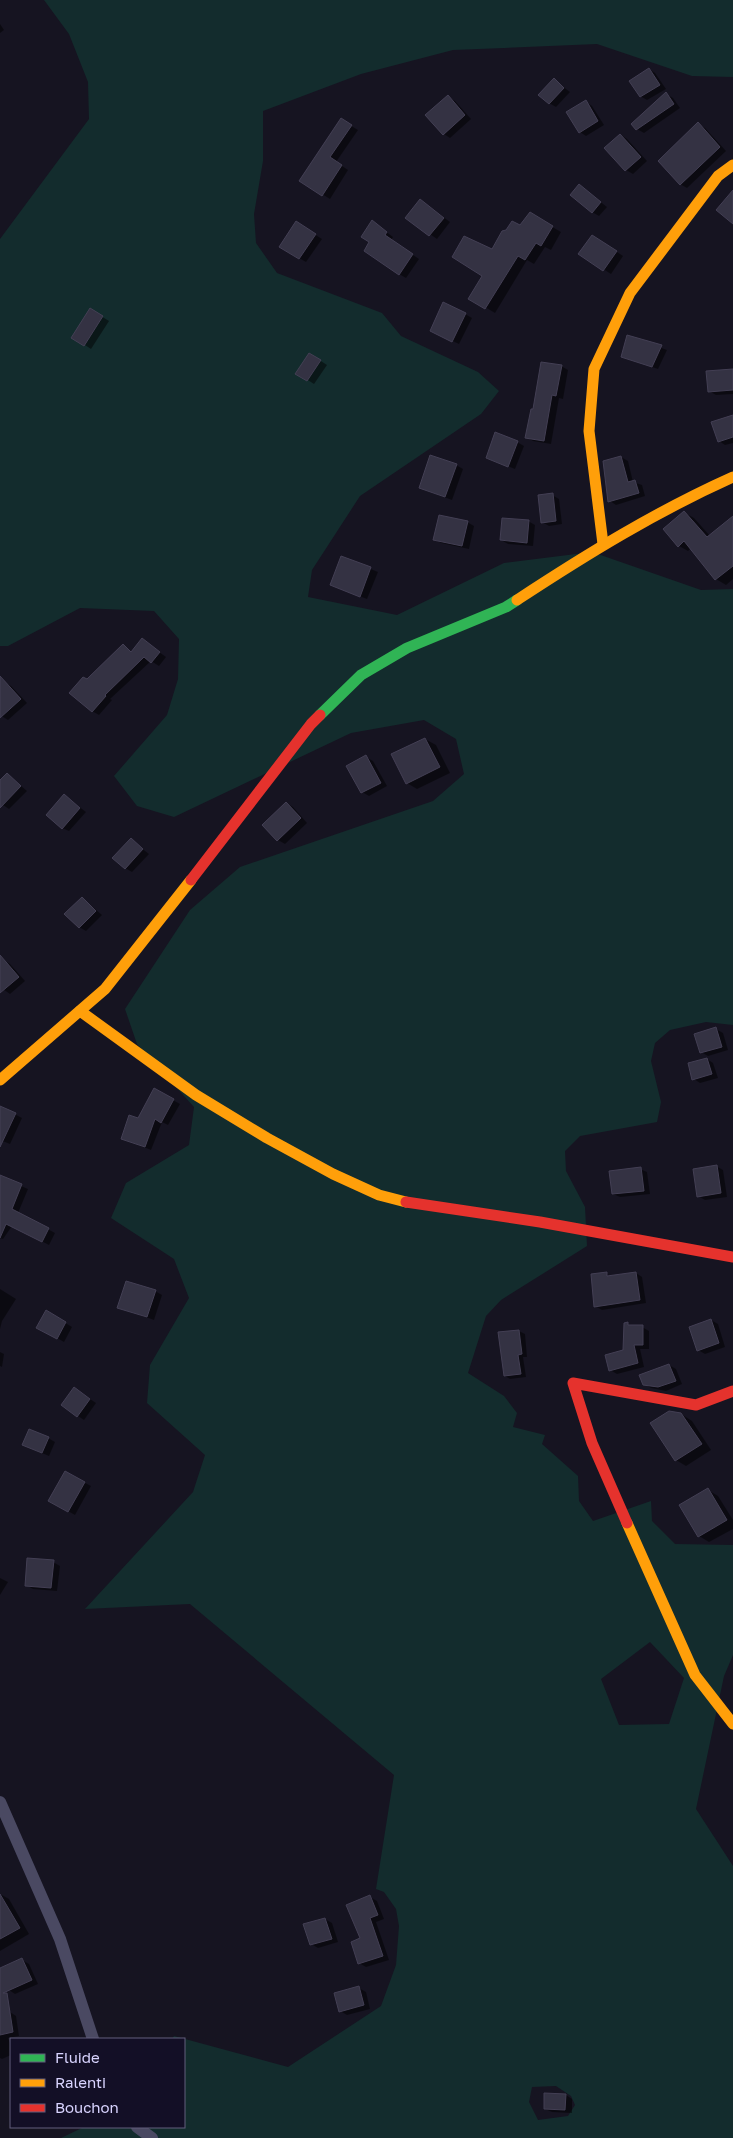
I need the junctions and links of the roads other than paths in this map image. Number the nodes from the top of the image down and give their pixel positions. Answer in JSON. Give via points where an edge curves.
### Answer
{"nodes":[{"id":1,"x":733,"y":165,"type":"edge"},
{"id":2,"x":733,"y":477,"type":"edge"},
{"id":3,"x":603,"y":544,"type":"junction"},
{"id":4,"x":80,"y":1011,"type":"junction"},
{"id":5,"x":0,"y":1080,"type":"edge"},
{"id":6,"x":733,"y":1257,"type":"edge"},
{"id":7,"x":733,"y":1391,"type":"edge"},
{"id":8,"x":733,"y":1724,"type":"edge"},
{"id":9,"x":0,"y":1802,"type":"edge"},
{"id":10,"x":93,"y":2038,"type":"edge"},
{"id":11,"x":138,"y":2128,"type":"edge"},
{"id":12,"x":152,"y":2138,"type":"edge"}],
"edges":[{"from":1,"to":3,"type":"street","via":[[718,176],[630,293],[594,369],[589,431]]},
{"from":2,"to":3,"type":"street","via":[[686,498]]},
{"from":3,"to":4,"type":"street","via":[[506,607],[407,648],[360,674],[311,724],[105,989]]},
{"from":4,"to":5,"type":"street"},
{"from":4,"to":6,"type":"street","via":[[196,1095],[267,1138],[379,1195],[413,1204],[661,1242]]},
{"from":7,"to":8,"type":"street","via":[[696,1405],[573,1383],[592,1443],[695,1675]]},
{"from":9,"to":10,"type":"street","via":[[60,1939]]},
{"from":11,"to":12,"type":"street"}]}
